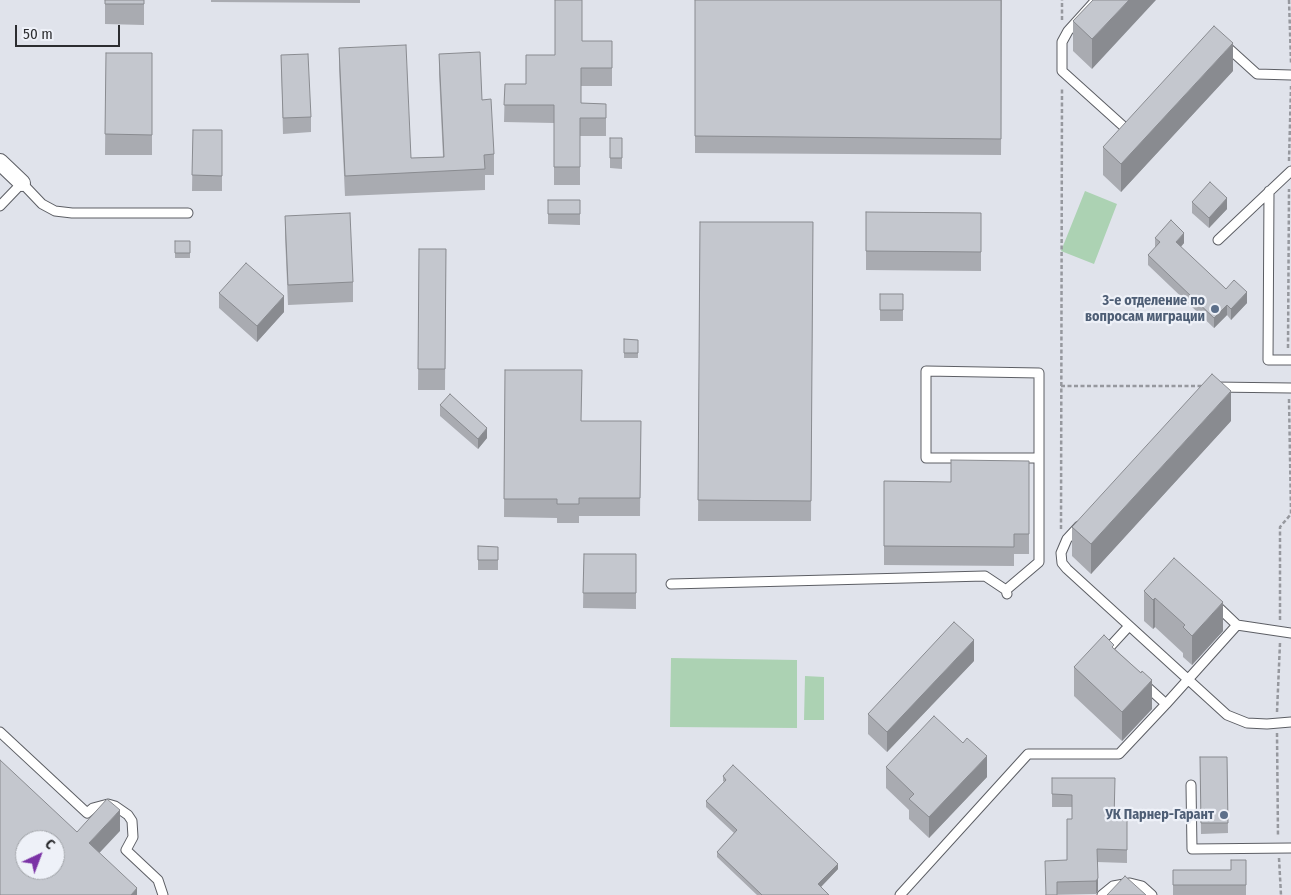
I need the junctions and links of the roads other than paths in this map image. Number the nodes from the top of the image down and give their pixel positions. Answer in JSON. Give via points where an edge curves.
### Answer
{"nodes":[{"id":1,"x":1096,"y":0,"type":"edge"},
{"id":2,"x":1217,"y":38,"type":"edge"},
{"id":3,"x":1291,"y":74,"type":"edge"},
{"id":4,"x":1130,"y":119,"type":"edge"},
{"id":5,"x":0,"y":162,"type":"edge"},
{"id":6,"x":1290,"y":172,"type":"edge"},
{"id":7,"x":22,"y":183,"type":"junction"},
{"id":8,"x":1269,"y":191,"type":"junction"},
{"id":9,"x":0,"y":206,"type":"edge"},
{"id":10,"x":188,"y":213,"type":"dead end"},
{"id":11,"x":1218,"y":240,"type":"dead end"},
{"id":12,"x":1290,"y":360,"type":"edge"},
{"id":13,"x":1290,"y":388,"type":"edge"},
{"id":14,"x":1206,"y":390,"type":"edge"},
{"id":15,"x":1038,"y":458,"type":"junction"},
{"id":16,"x":1087,"y":517,"type":"edge"},
{"id":17,"x":670,"y":584,"type":"dead end"},
{"id":18,"x":1209,"y":599,"type":"edge"},
{"id":19,"x":1237,"y":625,"type":"junction"},
{"id":20,"x":1129,"y":626,"type":"junction"},
{"id":21,"x":1291,"y":633,"type":"edge"},
{"id":22,"x":1113,"y":656,"type":"edge"},
{"id":23,"x":1133,"y":674,"type":"edge"},
{"id":24,"x":1188,"y":679,"type":"junction"},
{"id":25,"x":1166,"y":704,"type":"junction"},
{"id":26,"x":1291,"y":722,"type":"edge"},
{"id":27,"x":0,"y":732,"type":"edge"},
{"id":28,"x":1191,"y":785,"type":"dead end"},
{"id":29,"x":1291,"y":848,"type":"edge"},
{"id":30,"x":163,"y":895,"type":"edge"},
{"id":31,"x":900,"y":895,"type":"edge"},
{"id":32,"x":1102,"y":895,"type":"edge"},
{"id":33,"x":1152,"y":895,"type":"edge"}],
"edges":[{"from":1,"to":4,"type":"lane","via":[[1062,42],[1062,71],[1120,129]]},
{"from":2,"to":3,"type":"lane","via":[[1257,74]]},
{"from":5,"to":7,"type":"street"},
{"from":6,"to":8,"type":"lane"},
{"from":7,"to":9,"type":"lane"},
{"from":7,"to":10,"type":"lane","via":[[42,204],[55,211]]},
{"from":8,"to":11,"type":"lane"},
{"from":8,"to":12,"type":"lane","via":[[1268,360]]},
{"from":13,"to":14,"type":"lane"},
{"from":15,"to":15,"type":"lane","via":[[1039,373],[926,371],[926,458]]},
{"from":15,"to":17,"type":"lane","via":[[1039,562],[1006,592],[985,576]]},
{"from":16,"to":20,"type":"lane","via":[[1067,539],[1061,553],[1062,563]]},
{"from":18,"to":19,"type":"lane"},
{"from":19,"to":21,"type":"lane"},
{"from":19,"to":24,"type":"lane"},
{"from":20,"to":22,"type":"lane","via":[[1107,650]]},
{"from":20,"to":24,"type":"lane"},
{"from":23,"to":25,"type":"lane"},
{"from":24,"to":25,"type":"lane"},
{"from":24,"to":26,"type":"lane","via":[[1227,716],[1247,723]]},
{"from":25,"to":31,"type":"lane","via":[[1119,754],[1028,754]]},
{"from":27,"to":30,"type":"lane","via":[[87,813],[108,804],[128,815],[132,821],[133,837],[126,850],[158,880]]},
{"from":28,"to":29,"type":"lane","via":[[1192,849]]},
{"from":32,"to":33,"type":"lane","via":[[1113,886],[1130,883],[1142,886]]}]}
